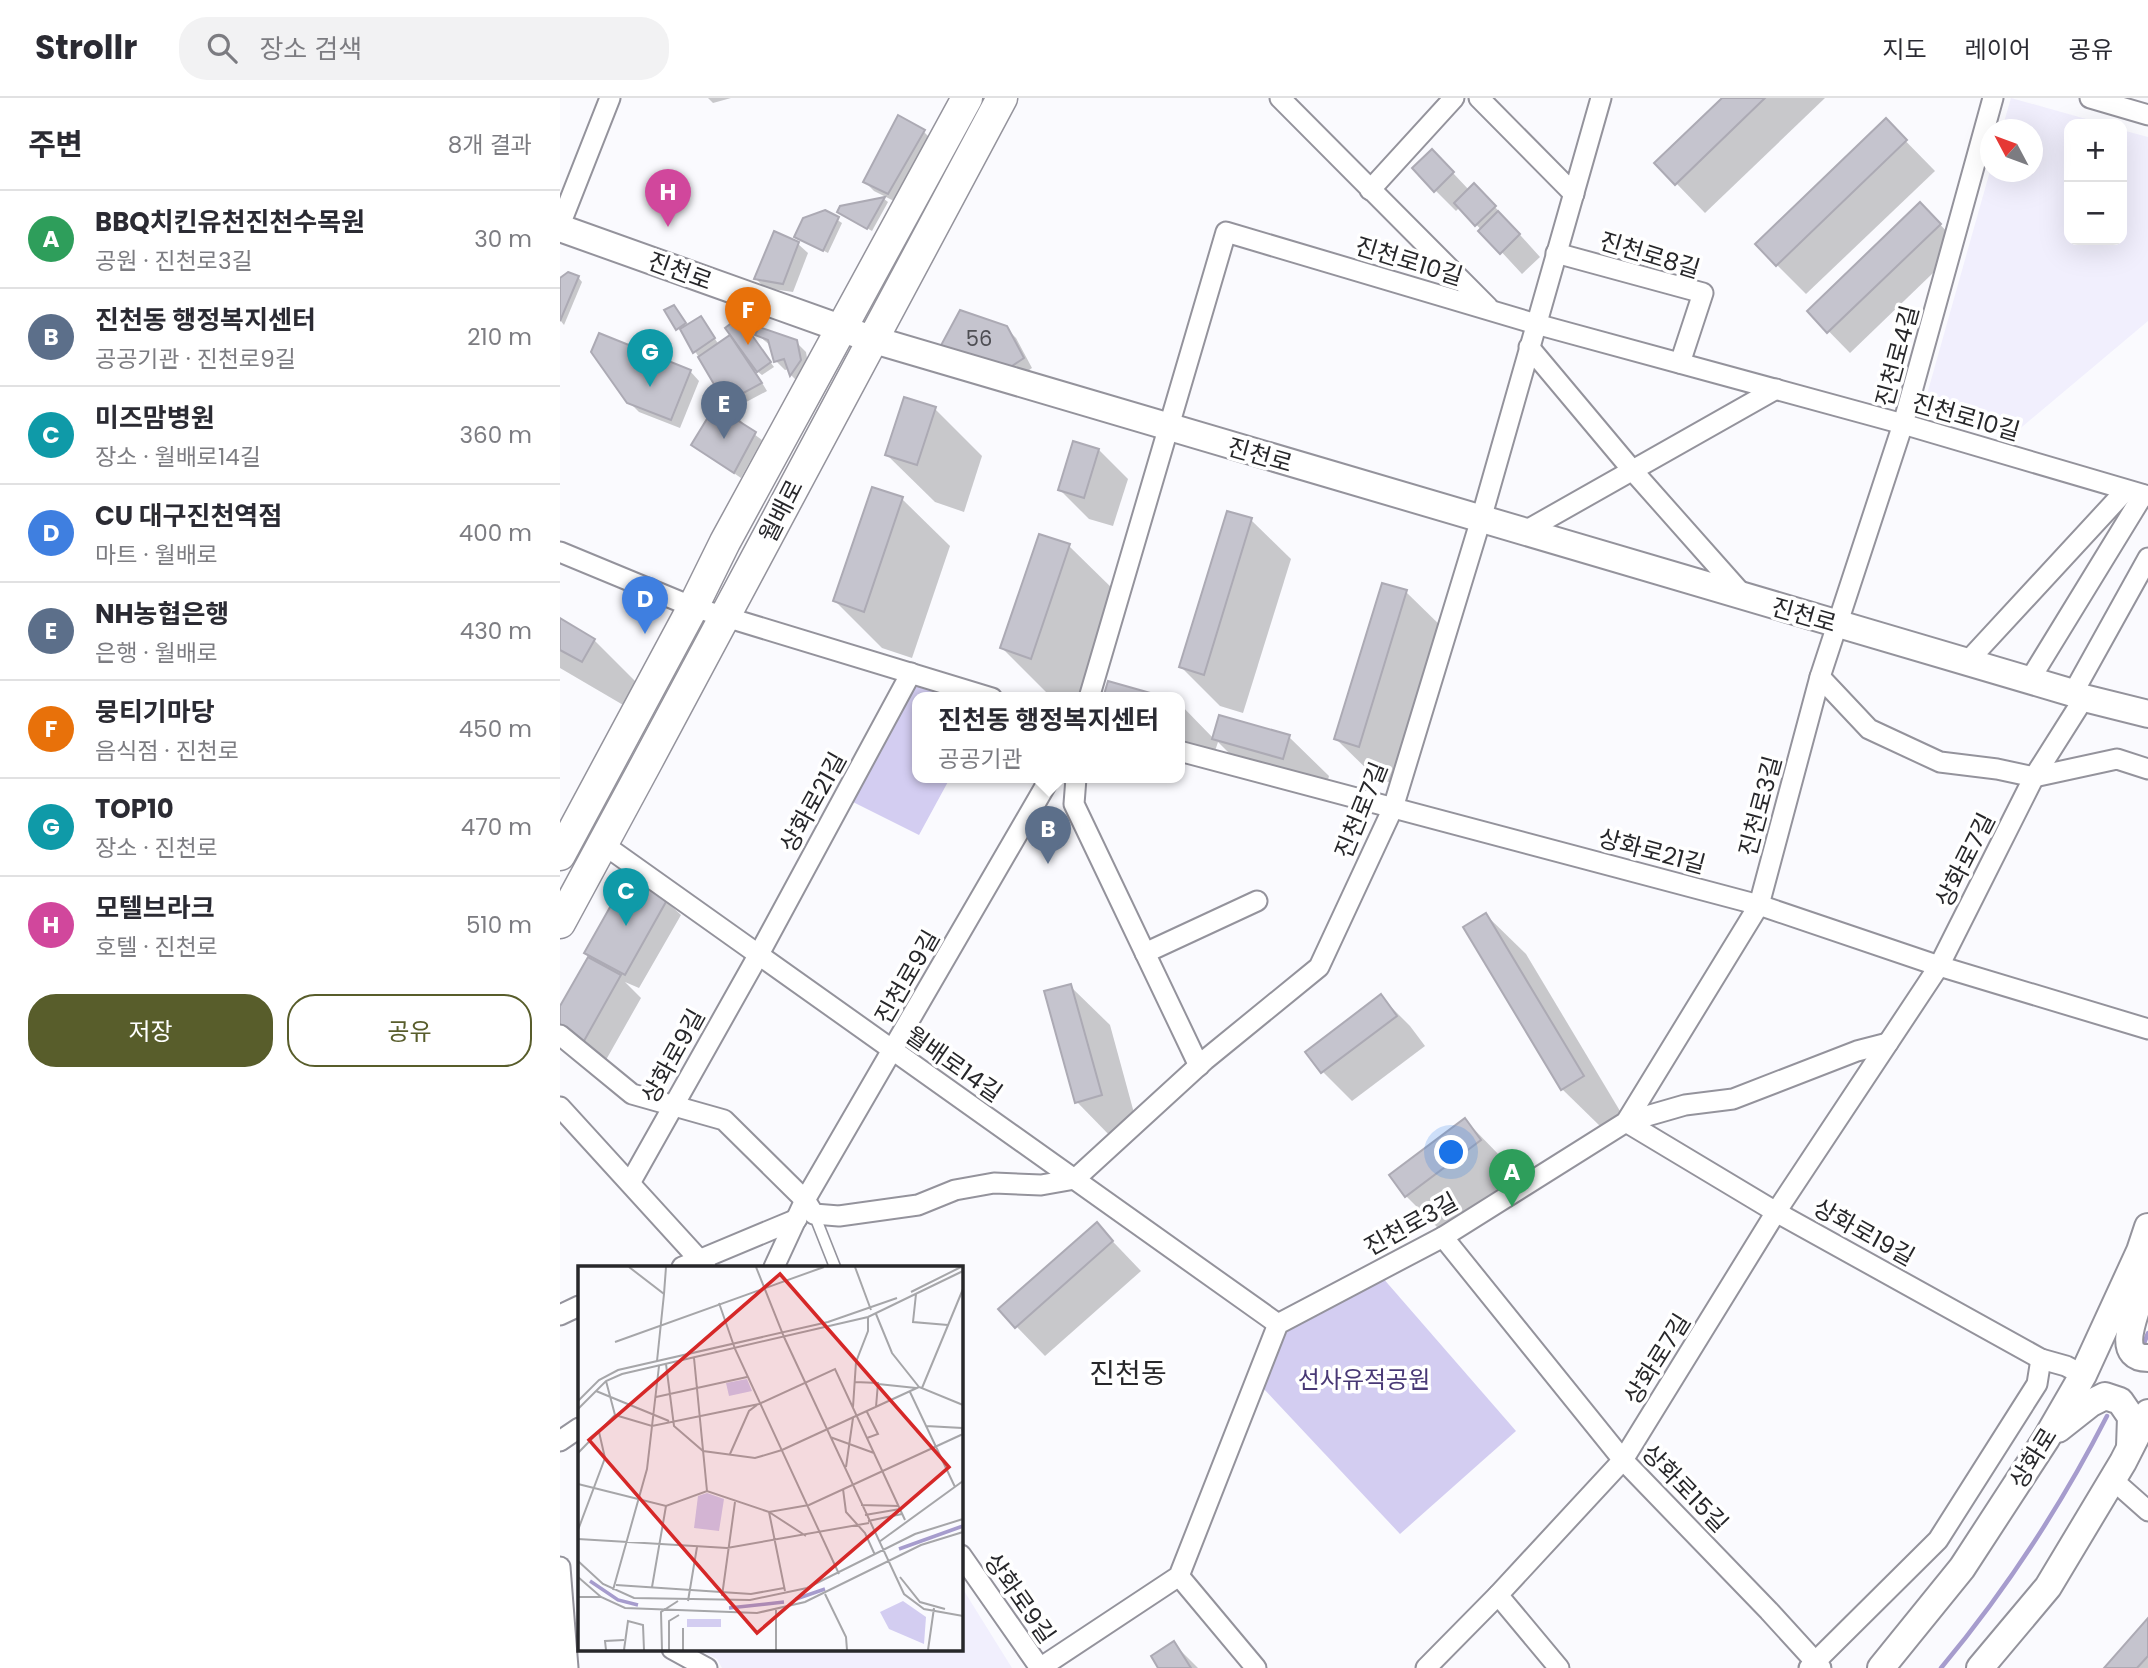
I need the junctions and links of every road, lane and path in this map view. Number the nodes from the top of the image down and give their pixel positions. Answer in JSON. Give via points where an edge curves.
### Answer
{"nodes":[{"id":1,"x":610,"y":98,"type":"edge"},
{"id":2,"x":967,"y":98,"type":"edge"},
{"id":3,"x":1002,"y":98,"type":"edge"},
{"id":4,"x":1280,"y":98,"type":"edge"},
{"id":5,"x":1454,"y":98,"type":"edge"},
{"id":6,"x":1479,"y":98,"type":"edge"},
{"id":7,"x":1601,"y":98,"type":"edge"},
{"id":8,"x":1993,"y":98,"type":"edge"},
{"id":9,"x":2090,"y":98,"type":"edge"},
{"id":10,"x":2148,"y":115,"type":"edge"},
{"id":11,"x":1370,"y":190,"type":"junction"},
{"id":12,"x":1574,"y":194,"type":"junction"},
{"id":13,"x":560,"y":226,"type":"edge"},
{"id":14,"x":1556,"y":253,"type":"junction"},
{"id":15,"x":1492,"y":311,"type":"junction"},
{"id":16,"x":1536,"y":324,"type":"junction"},
{"id":17,"x":841,"y":329,"type":"junction"},
{"id":18,"x":871,"y":339,"type":"junction"},
{"id":19,"x":1529,"y":347,"type":"junction"},
{"id":20,"x":1680,"y":363,"type":"junction"},
{"id":21,"x":1776,"y":389,"type":"junction"},
{"id":22,"x":1903,"y":424,"type":"junction"},
{"id":23,"x":1168,"y":428,"type":"junction"},
{"id":24,"x":1633,"y":471,"type":"junction"},
{"id":25,"x":2139,"y":494,"type":"edge"},
{"id":26,"x":1481,"y":519,"type":"junction"},
{"id":27,"x":1527,"y":530,"type":"junction"},
{"id":28,"x":560,"y":552,"type":"edge"},
{"id":29,"x":2148,"y":558,"type":"edge"},
{"id":30,"x":1745,"y":598,"type":"junction"},
{"id":31,"x":693,"y":607,"type":"junction"},
{"id":32,"x":726,"y":617,"type":"junction"},
{"id":33,"x":1838,"y":625,"type":"junction"},
{"id":34,"x":1967,"y":662,"type":"junction"},
{"id":35,"x":911,"y":673,"type":"junction"},
{"id":36,"x":1820,"y":677,"type":"junction"},
{"id":37,"x":2029,"y":681,"type":"junction"},
{"id":38,"x":973,"y":692,"type":"edge"},
{"id":39,"x":1091,"y":692,"type":"edge"},
{"id":40,"x":2079,"y":696,"type":"junction"},
{"id":41,"x":2148,"y":714,"type":"edge"},
{"id":42,"x":1185,"y":753,"type":"edge"},
{"id":43,"x":2148,"y":769,"type":"edge"},
{"id":44,"x":2034,"y":778,"type":"junction"},
{"id":45,"x":1047,"y":783,"type":"edge"},
{"id":46,"x":1076,"y":783,"type":"edge"},
{"id":47,"x":1393,"y":808,"type":"junction"},
{"id":48,"x":603,"y":844,"type":"junction"},
{"id":49,"x":560,"y":855,"type":"edge"},
{"id":50,"x":1257,"y":901,"type":"dead end"},
{"id":51,"x":1759,"y":905,"type":"junction"},
{"id":52,"x":560,"y":923,"type":"edge"},
{"id":53,"x":1145,"y":953,"type":"junction"},
{"id":54,"x":759,"y":954,"type":"junction"},
{"id":55,"x":1939,"y":965,"type":"junction"},
{"id":56,"x":2148,"y":1029,"type":"edge"},
{"id":57,"x":560,"y":1035,"type":"edge"},
{"id":58,"x":1888,"y":1043,"type":"junction"},
{"id":59,"x":892,"y":1051,"type":"junction"},
{"id":60,"x":1199,"y":1066,"type":"junction"},
{"id":61,"x":674,"y":1106,"type":"junction"},
{"id":62,"x":560,"y":1107,"type":"edge"},
{"id":63,"x":1626,"y":1122,"type":"junction"},
{"id":64,"x":1075,"y":1179,"type":"junction"},
{"id":65,"x":630,"y":1183,"type":"junction"},
{"id":66,"x":806,"y":1211,"type":"junction"},
{"id":67,"x":1776,"y":1212,"type":"junction"},
{"id":68,"x":1443,"y":1237,"type":"junction"},
{"id":69,"x":2144,"y":1239,"type":"edge"},
{"id":70,"x":696,"y":1265,"type":"edge"},
{"id":71,"x":775,"y":1266,"type":"edge"},
{"id":72,"x":834,"y":1266,"type":"edge"},
{"id":73,"x":578,"y":1306,"type":"edge"},
{"id":74,"x":560,"y":1315,"type":"edge"},
{"id":75,"x":1278,"y":1324,"type":"junction"},
{"id":76,"x":2148,"y":1358,"type":"edge"},
{"id":77,"x":2041,"y":1359,"type":"junction"},
{"id":78,"x":2083,"y":1375,"type":"junction"},
{"id":79,"x":2148,"y":1413,"type":"edge"},
{"id":80,"x":578,"y":1429,"type":"edge"},
{"id":81,"x":2046,"y":1439,"type":"junction"},
{"id":82,"x":560,"y":1441,"type":"edge"},
{"id":83,"x":2130,"y":1449,"type":"junction"},
{"id":84,"x":1623,"y":1460,"type":"junction"},
{"id":85,"x":2113,"y":1480,"type":"junction"},
{"id":86,"x":2148,"y":1511,"type":"edge"},
{"id":87,"x":962,"y":1556,"type":"edge"},
{"id":88,"x":1178,"y":1576,"type":"junction"},
{"id":89,"x":561,"y":1577,"type":"edge"},
{"id":90,"x":1498,"y":1595,"type":"junction"},
{"id":91,"x":578,"y":1596,"type":"edge"},
{"id":92,"x":674,"y":1650,"type":"edge"},
{"id":93,"x":1815,"y":1666,"type":"edge"},
{"id":94,"x":568,"y":1668,"type":"edge"},
{"id":95,"x":707,"y":1668,"type":"edge"},
{"id":96,"x":1040,"y":1668,"type":"edge"},
{"id":97,"x":1256,"y":1668,"type":"edge"},
{"id":98,"x":1426,"y":1668,"type":"edge"},
{"id":99,"x":1559,"y":1668,"type":"edge"},
{"id":100,"x":1881,"y":1668,"type":"edge"},
{"id":101,"x":1980,"y":1668,"type":"edge"}],
"edges":[{"from":1,"to":13,"type":"street"},
{"from":2,"to":17,"type":"main road","name":"월배로"},
{"from":3,"to":18,"type":"main road","name":"월배로"},
{"from":4,"to":11,"type":"street"},
{"from":5,"to":11,"type":"street"},
{"from":6,"to":12,"type":"street"},
{"from":7,"to":12,"type":"street"},
{"from":8,"to":22,"type":"street","name":"진천로4길"},
{"from":9,"to":10,"type":"street"},
{"from":11,"to":15,"type":"street"},
{"from":12,"to":14,"type":"street"},
{"from":13,"to":17,"type":"main road","name":"진천로"},
{"from":14,"to":16,"type":"street"},
{"from":14,"to":20,"type":"street","name":"진천로8길","via":[[1703,293]]},
{"from":15,"to":16,"type":"street","name":"진천로10길"},
{"from":15,"to":23,"type":"street","name":"진천로10길","via":[[1226,232]]},
{"from":16,"to":19,"type":"street"},
{"from":16,"to":20,"type":"street","name":"진천로10길"},
{"from":17,"to":18,"type":"main road","name":"진천로"},
{"from":17,"to":31,"type":"main road","name":"월배로"},
{"from":18,"to":23,"type":"main road","name":"진천로"},
{"from":18,"to":32,"type":"main road","name":"월배로"},
{"from":19,"to":24,"type":"street"},
{"from":19,"to":26,"type":"street"},
{"from":20,"to":21,"type":"street","name":"진천로10길"},
{"from":21,"to":22,"type":"street","name":"진천로10길"},
{"from":21,"to":24,"type":"street"},
{"from":22,"to":25,"type":"street","name":"진천로10길"},
{"from":22,"to":33,"type":"street","name":"진천로4길"},
{"from":23,"to":26,"type":"main road","name":"진천로"},
{"from":23,"to":39,"type":"street"},
{"from":24,"to":27,"type":"street"},
{"from":24,"to":30,"type":"street"},
{"from":25,"to":34,"type":"street"},
{"from":25,"to":37,"type":"street"},
{"from":26,"to":27,"type":"main road","name":"진천로"},
{"from":26,"to":47,"type":"street","name":"진천로7길"},
{"from":27,"to":30,"type":"main road","name":"진천로"},
{"from":28,"to":31,"type":"street"},
{"from":29,"to":40,"type":"street"},
{"from":30,"to":33,"type":"main road","name":"진천로"},
{"from":31,"to":32,"type":"street"},
{"from":31,"to":49,"type":"main road","name":"월배로"},
{"from":32,"to":35,"type":"street"},
{"from":32,"to":48,"type":"main road","name":"월배로"},
{"from":33,"to":34,"type":"main road","name":"진천로"},
{"from":33,"to":36,"type":"street","name":"진천로3길"},
{"from":34,"to":37,"type":"main road","name":"진천로"},
{"from":35,"to":38,"type":"street"},
{"from":35,"to":54,"type":"street","name":"상화로21길"},
{"from":36,"to":44,"type":"street","via":[[1869,729],[1940,762]]},
{"from":36,"to":51,"type":"street","name":"진천로3길"},
{"from":37,"to":40,"type":"main road","name":"진천로"},
{"from":40,"to":41,"type":"main road","name":"진천로"},
{"from":40,"to":44,"type":"street","name":"상화로7길"},
{"from":42,"to":47,"type":"street","name":"상화로21길"},
{"from":43,"to":44,"type":"street","via":[[2117,759]]},
{"from":44,"to":55,"type":"street","name":"상화로7길"},
{"from":45,"to":59,"type":"street","name":"진천로9길"},
{"from":46,"to":53,"type":"street","via":[[1074,804]]},
{"from":47,"to":51,"type":"street","name":"상화로21길"},
{"from":47,"to":60,"type":"street","name":"진천로7길","via":[[1319,967]]},
{"from":48,"to":52,"type":"main road","name":"월배로"},
{"from":48,"to":54,"type":"street","name":"월배로14길"},
{"from":50,"to":53,"type":"street"},
{"from":51,"to":55,"type":"street","name":"상화로21길"},
{"from":51,"to":63,"type":"street","name":"진천로3길"},
{"from":53,"to":60,"type":"street"},
{"from":54,"to":59,"type":"street","name":"월배로14길"},
{"from":54,"to":61,"type":"street","name":"상화로9길"},
{"from":55,"to":56,"type":"street","name":"상화로21길"},
{"from":55,"to":58,"type":"street","name":"상화로7길"},
{"from":57,"to":61,"type":"street","via":[[632,1094]]},
{"from":58,"to":63,"type":"street","via":[[1733,1099],[1685,1105]]},
{"from":58,"to":67,"type":"street","name":"상화로7길"},
{"from":59,"to":64,"type":"street","name":"월배로14길"},
{"from":59,"to":66,"type":"street","name":"진천로9길"},
{"from":60,"to":64,"type":"street","name":"진천로7길"},
{"from":61,"to":65,"type":"street","name":"상화로9길"},
{"from":61,"to":66,"type":"street","via":[[724,1120]]},
{"from":62,"to":65,"type":"street"},
{"from":63,"to":67,"type":"street","name":"상화로19길"},
{"from":63,"to":68,"type":"street","name":"진천로3길"},
{"from":64,"to":66,"type":"street","via":[[1041,1185],[994,1183],[955,1190],[918,1205],[839,1216]]},
{"from":64,"to":75,"type":"street","name":"월배로14길"},
{"from":65,"to":70,"type":"street"},
{"from":66,"to":70,"type":"street"},
{"from":66,"to":71,"type":"street","name":"진천로9길"},
{"from":66,"to":72,"type":"lane"},
{"from":67,"to":77,"type":"street","name":"상화로19길"},
{"from":67,"to":84,"type":"street","name":"상화로7길"},
{"from":68,"to":75,"type":"street","name":"진천로3길"},
{"from":68,"to":84,"type":"street","name":"상화로15길"},
{"from":69,"to":76,"type":"main road","via":[[2146,1276],[2128,1338],[2135,1356]]},
{"from":69,"to":78,"type":"main road","name":"상화로"},
{"from":73,"to":74,"type":"street"},
{"from":75,"to":88,"type":"street"},
{"from":77,"to":78,"type":"street","name":"상화로19길"},
{"from":77,"to":93,"type":"street","via":[[2037,1384],[1938,1540]]},
{"from":78,"to":81,"type":"main road","name":"상화로"},
{"from":79,"to":83,"type":"main road"},
{"from":80,"to":82,"type":"street"},
{"from":81,"to":83,"type":"main road","via":[[2105,1396],[2120,1401],[2131,1417]]},
{"from":81,"to":100,"type":"main road","name":"상화로","via":[[1962,1568]]},
{"from":83,"to":85,"type":"main road"},
{"from":84,"to":90,"type":"street","name":"상화로7길"},
{"from":84,"to":93,"type":"street","name":"상화로15길","via":[[1769,1611]]},
{"from":85,"to":86,"type":"street"},
{"from":85,"to":101,"type":"main road","via":[[2048,1587]]},
{"from":87,"to":96,"type":"street","name":"상화로9길"},
{"from":88,"to":96,"type":"street"},
{"from":88,"to":97,"type":"street"},
{"from":89,"to":91,"type":"street"},
{"from":89,"to":94,"type":"street"},
{"from":90,"to":98,"type":"street","name":"상화로7길"},
{"from":90,"to":99,"type":"street"},
{"from":92,"to":95,"type":"street"}]}
